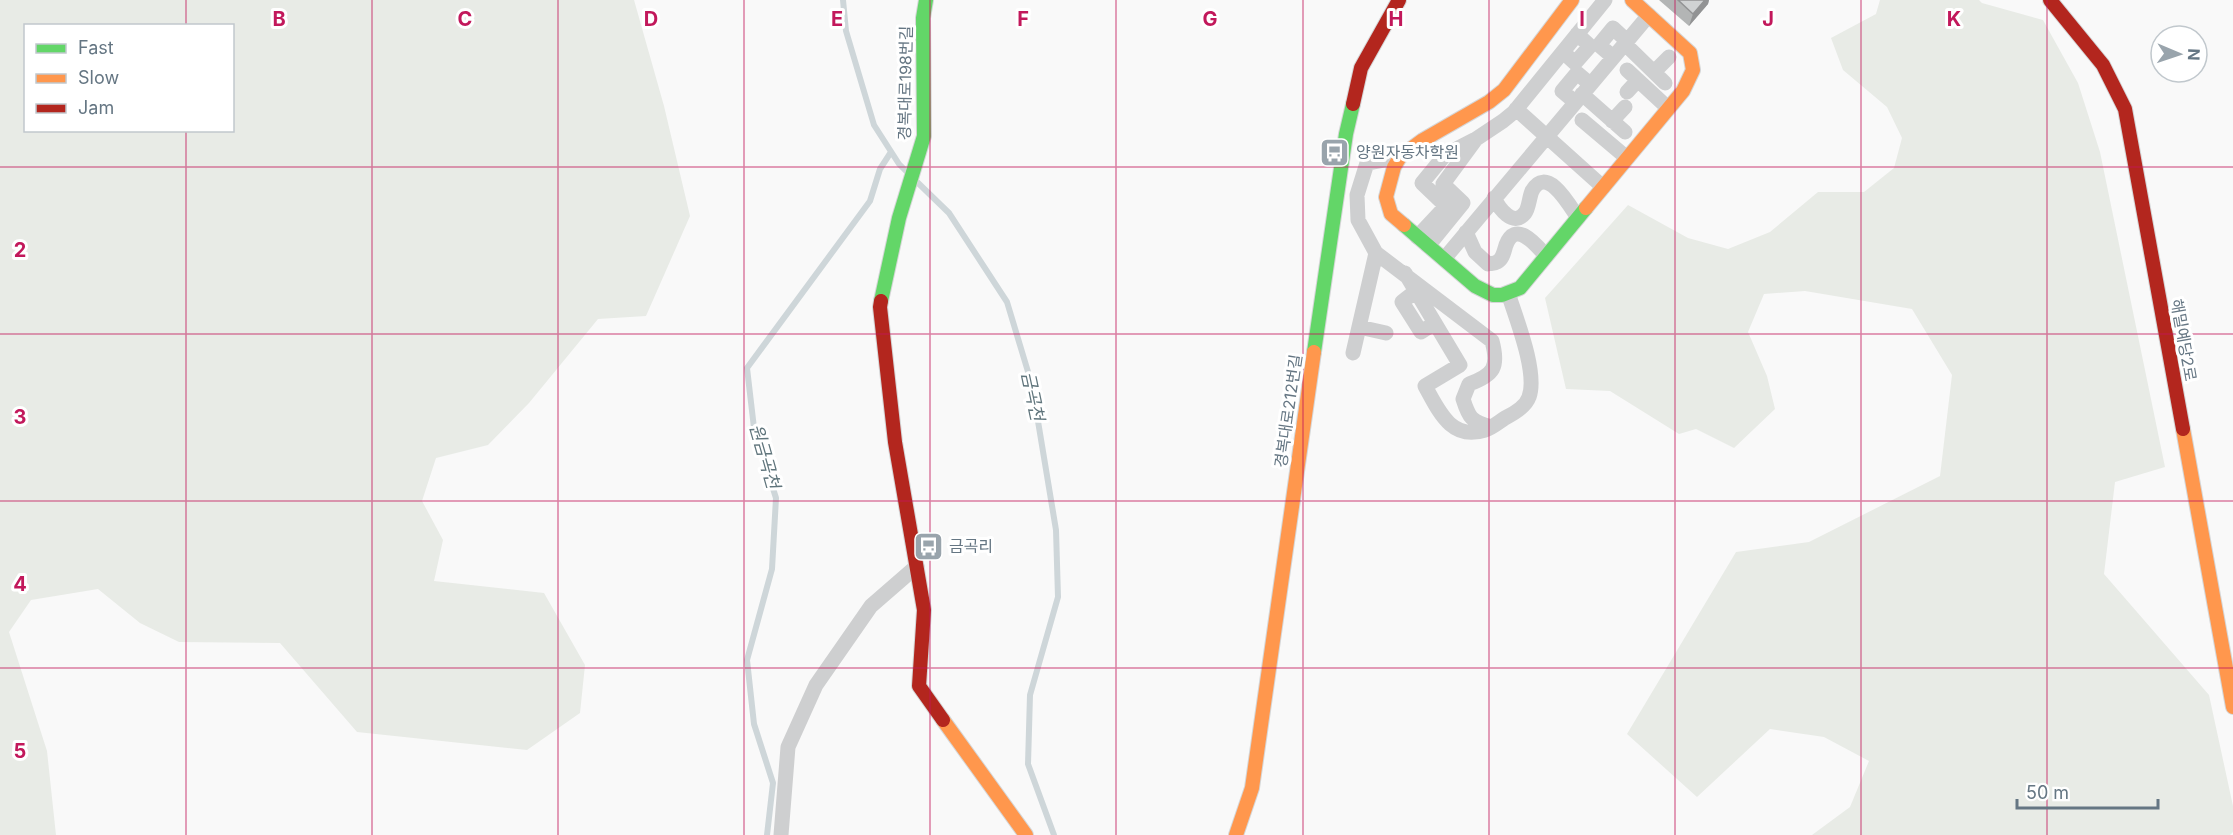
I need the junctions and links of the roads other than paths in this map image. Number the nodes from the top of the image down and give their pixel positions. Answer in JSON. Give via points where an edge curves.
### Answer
{"nodes":[{"id":1,"x":926,"y":0,"type":"edge"},
{"id":2,"x":1400,"y":0,"type":"edge"},
{"id":3,"x":1572,"y":0,"type":"edge"},
{"id":4,"x":1605,"y":0,"type":"edge"},
{"id":5,"x":1632,"y":0,"type":"edge"},
{"id":6,"x":2050,"y":0,"type":"edge"},
{"id":7,"x":1649,"y":15,"type":"junction"},
{"id":8,"x":1626,"y":42,"type":"junction"},
{"id":9,"x":1669,"y":57,"type":"dead end"},
{"id":10,"x":1582,"y":93,"type":"junction"},
{"id":11,"x":1668,"y":108,"type":"junction"},
{"id":12,"x":1516,"y":109,"type":"junction"},
{"id":13,"x":1582,"y":120,"type":"dead end"},
{"id":14,"x":1612,"y":121,"type":"junction"},
{"id":15,"x":1625,"y":132,"type":"dead end"},
{"id":16,"x":1545,"y":136,"type":"junction"},
{"id":17,"x":1476,"y":139,"type":"junction"},
{"id":18,"x":1400,"y":157,"type":"junction"},
{"id":19,"x":1627,"y":158,"type":"junction"},
{"id":20,"x":1342,"y":165,"type":"junction"},
{"id":21,"x":1364,"y":174,"type":"junction"},
{"id":22,"x":1603,"y":187,"type":"junction"},
{"id":23,"x":1494,"y":198,"type":"junction"},
{"id":24,"x":1578,"y":218,"type":"junction"},
{"id":25,"x":1466,"y":232,"type":"junction"},
{"id":26,"x":1423,"y":241,"type":"junction"},
{"id":27,"x":1376,"y":253,"type":"junction"},
{"id":28,"x":1546,"y":256,"type":"junction"},
{"id":29,"x":1444,"y":259,"type":"junction"},
{"id":30,"x":1405,"y":273,"type":"junction"},
{"id":31,"x":1508,"y":293,"type":"junction"},
{"id":32,"x":1359,"y":327,"type":"junction"},
{"id":33,"x":1386,"y":333,"type":"dead end"},
{"id":34,"x":1353,"y":353,"type":"dead end"},
{"id":35,"x":1491,"y":427,"type":"junction"},
{"id":36,"x":917,"y":566,"type":"junction"},
{"id":37,"x":2233,"y":707,"type":"edge"},
{"id":38,"x":781,"y":835,"type":"edge"},
{"id":39,"x":1026,"y":835,"type":"edge"},
{"id":40,"x":1236,"y":835,"type":"edge"}],
"edges":[{"from":1,"to":36,"type":"street","name":"경복대로198번길","via":[[924,136],[899,218],[880,307],[895,442]]},
{"from":2,"to":20,"type":"street","name":"경복대로212번길","via":[[1361,68]]},
{"from":3,"to":18,"type":"street","via":[[1504,90]]},
{"from":4,"to":12,"type":"street"},
{"from":5,"to":7,"type":"street"},
{"from":6,"to":37,"type":"street","name":"해밀예당2로","via":[[2103,65],[2125,110]]},
{"from":7,"to":8,"type":"street"},
{"from":7,"to":11,"type":"street","via":[[1690,53],[1693,70],[1683,91]]},
{"from":8,"to":9,"type":"street","via":[[1659,77]]},
{"from":8,"to":10,"type":"street","via":[[1613,28],[1599,45],[1613,57]]},
{"from":10,"to":14,"type":"street"},
{"from":10,"to":16,"type":"street"},
{"from":11,"to":14,"type":"street","via":[[1633,75],[1626,99]]},
{"from":11,"to":19,"type":"street"},
{"from":12,"to":16,"type":"street"},
{"from":12,"to":17,"type":"street"},
{"from":13,"to":19,"type":"street","via":[[1592,137]]},
{"from":14,"to":15,"type":"street"},
{"from":16,"to":22,"type":"street"},
{"from":16,"to":23,"type":"street"},
{"from":17,"to":26,"type":"street","via":[[1443,184],[1464,203]]},
{"from":17,"to":26,"type":"street","via":[[1445,154],[1422,183],[1446,206]]},
{"from":18,"to":21,"type":"street","via":[[1367,164]]},
{"from":18,"to":26,"type":"street","via":[[1386,196],[1391,214]]},
{"from":19,"to":22,"type":"street"},
{"from":20,"to":21,"type":"street"},
{"from":20,"to":40,"type":"street","name":"경복대로212번길","via":[[1252,788]]},
{"from":21,"to":27,"type":"street","via":[[1357,195],[1358,220]]},
{"from":22,"to":24,"type":"street"},
{"from":23,"to":24,"type":"street","via":[[1499,209],[1515,218],[1526,212],[1534,188],[1550,183]]},
{"from":23,"to":25,"type":"street"},
{"from":24,"to":28,"type":"street"},
{"from":25,"to":28,"type":"street","via":[[1475,252],[1488,264],[1503,256],[1512,236],[1526,236]]},
{"from":25,"to":29,"type":"street"},
{"from":26,"to":29,"type":"street"},
{"from":27,"to":30,"type":"street"},
{"from":27,"to":32,"type":"street"},
{"from":28,"to":31,"type":"street","via":[[1520,288]]},
{"from":29,"to":31,"type":"street","via":[[1490,294],[1502,297]]},
{"from":30,"to":35,"type":"street","via":[[1492,342],[1493,370],[1469,384],[1463,399],[1468,415]]},
{"from":30,"to":35,"type":"street","via":[[1460,365],[1425,386],[1445,420],[1461,432]]},
{"from":31,"to":35,"type":"street","via":[[1525,345],[1531,384],[1529,399]]},
{"from":32,"to":33,"type":"street"},
{"from":32,"to":34,"type":"street"},
{"from":36,"to":38,"type":"street","via":[[871,606],[816,685],[788,747]]},
{"from":36,"to":39,"type":"street","name":"경복대로198번길","via":[[924,610],[919,686]]}]}
